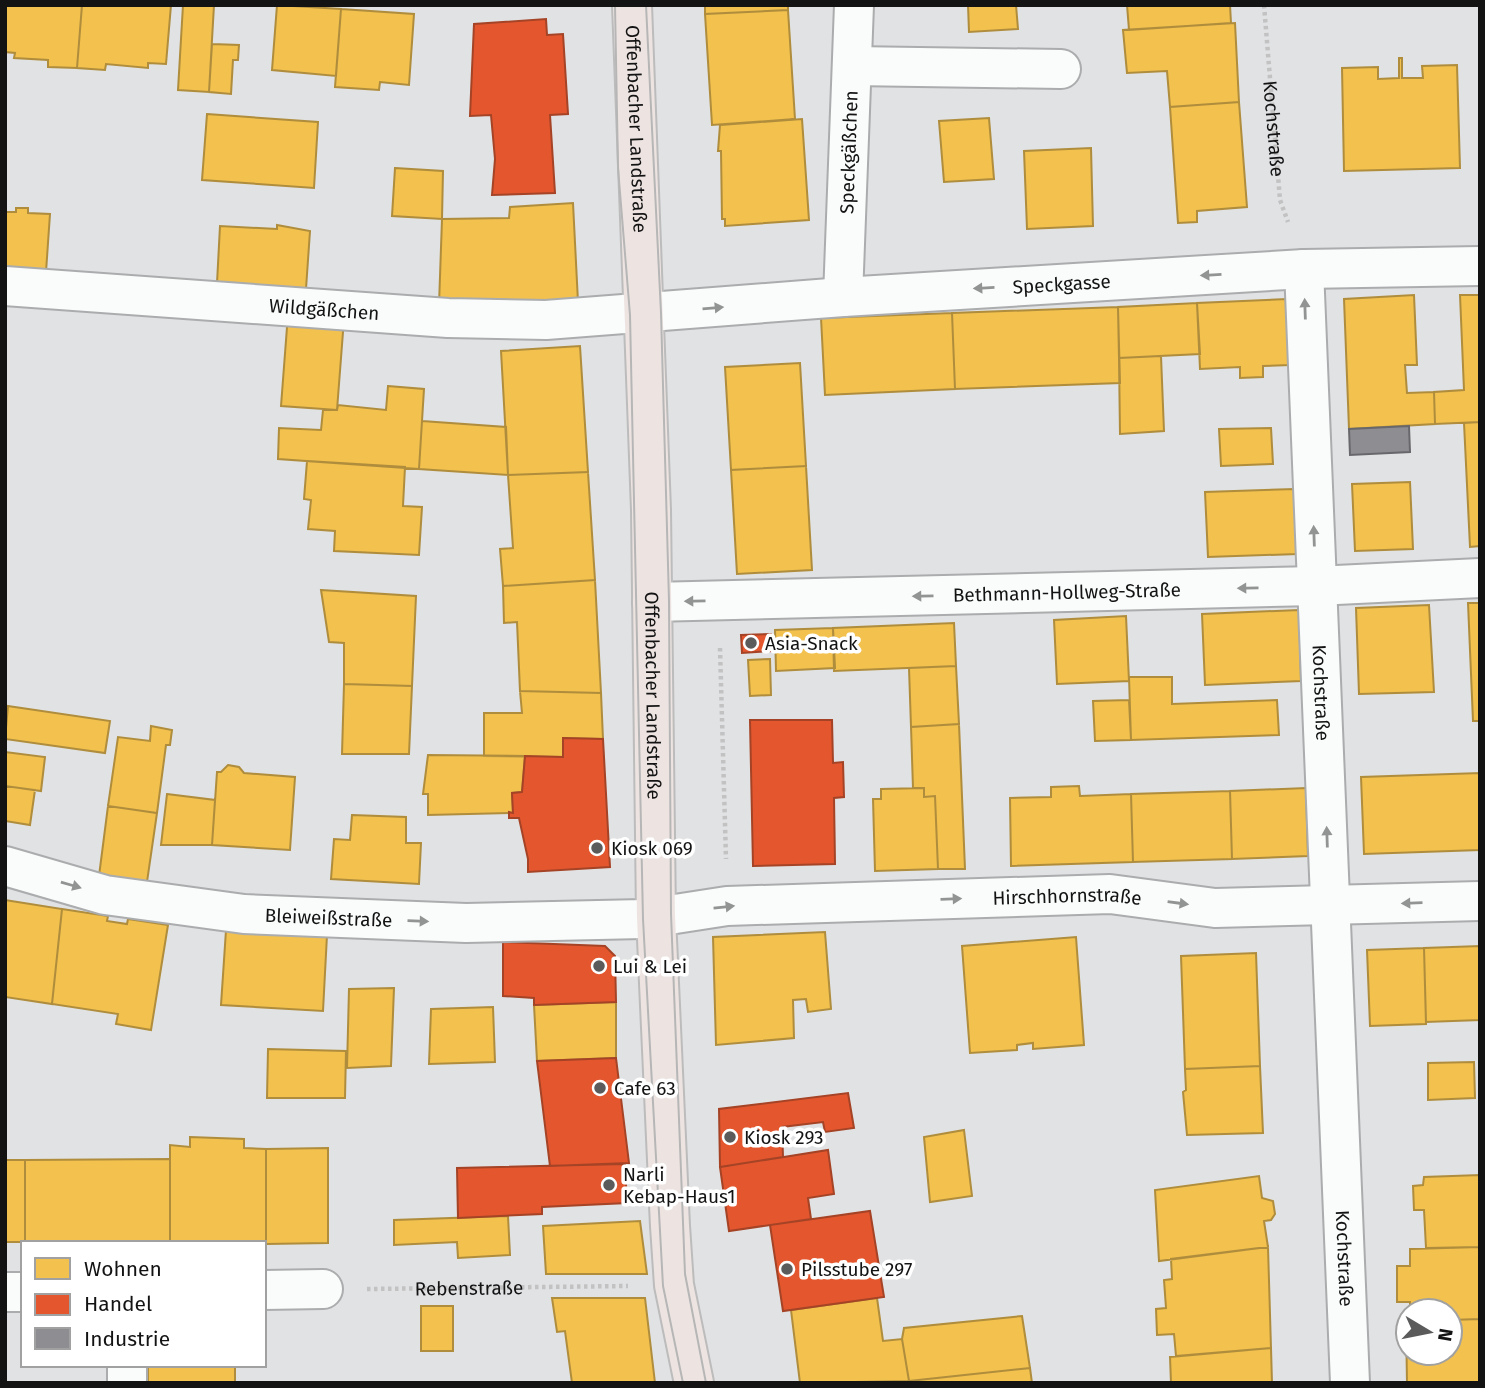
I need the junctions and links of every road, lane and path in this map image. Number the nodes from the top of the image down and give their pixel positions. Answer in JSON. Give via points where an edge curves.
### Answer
{"nodes":[{"id":1,"x":632,"y":5,"type":"edge"},
{"id":2,"x":854,"y":5,"type":"edge"},
{"id":3,"x":1264,"y":5,"type":"edge"},
{"id":4,"x":852,"y":66,"type":"junction"},
{"id":5,"x":1061,"y":69,"type":"dead end"},
{"id":6,"x":1480,"y":266,"type":"edge"},
{"id":7,"x":1304,"y":269,"type":"junction"},
{"id":8,"x":5,"y":286,"type":"edge"},
{"id":9,"x":843,"y":297,"type":"junction"},
{"id":10,"x":645,"y":314,"type":"junction"},
{"id":11,"x":1480,"y":578,"type":"edge"},
{"id":12,"x":1316,"y":586,"type":"junction"},
{"id":13,"x":652,"y":601,"type":"junction"},
{"id":14,"x":718,"y":601,"type":"junction"},
{"id":15,"x":5,"y":866,"type":"edge"},
{"id":16,"x":1480,"y":901,"type":"edge"},
{"id":17,"x":1330,"y":905,"type":"junction"},
{"id":18,"x":727,"y":906,"type":"junction"},
{"id":19,"x":656,"y":917,"type":"junction"},
{"id":20,"x":674,"y":1285,"type":"junction"},
{"id":21,"x":323,"y":1289,"type":"joint"},
{"id":22,"x":266,"y":1290,"type":"edge"},
{"id":23,"x":694,"y":1383,"type":"edge"},
{"id":24,"x":1350,"y":1383,"type":"edge"}],
"edges":[{"from":1,"to":10,"type":"main road","name":"Offenbacher Landstraße"},
{"from":2,"to":4,"type":"street","name":"Speckgäßchen"},
{"from":3,"to":7,"type":"path","name":"Kochstraße","via":[[1280,200]]},
{"from":4,"to":5,"type":"street"},
{"from":4,"to":9,"type":"street","name":"Speckgäßchen"},
{"from":6,"to":7,"type":"street","name":"Speckgasse"},
{"from":7,"to":9,"type":"street","name":"Speckgasse","one_way":true},
{"from":12,"to":7,"type":"street","name":"Kochstraße","one_way":true},
{"from":8,"to":10,"type":"street","name":"Wildgäßchen","via":[[448,318],[546,320]]},
{"from":10,"to":9,"type":"street","name":"Speckgasse","one_way":true},
{"from":10,"to":13,"type":"main road","name":"Offenbacher Landstraße"},
{"from":11,"to":12,"type":"street","name":"Bethmann-Hollweg-Straße"},
{"from":12,"to":14,"type":"street","name":"Bethmann-Hollweg-Straße","one_way":true},
{"from":17,"to":12,"type":"street","name":"Kochstraße","one_way":true},
{"from":14,"to":13,"type":"street","name":"Bethmann-Hollweg-Straße","one_way":true},
{"from":13,"to":19,"type":"main road","name":"Offenbacher Landstraße"},
{"from":14,"to":18,"type":"path"},
{"from":15,"to":19,"type":"street","name":"Bleiweißstraße","one_way":true,"via":[[106,895],[244,914],[466,923]]},
{"from":16,"to":17,"type":"street","name":"Hirschhornstraße","one_way":true},
{"from":18,"to":17,"type":"street","name":"Hirschhornstraße","one_way":true,"via":[[1110,894],[1215,908]]},
{"from":17,"to":24,"type":"street","name":"Kochstraße"},
{"from":19,"to":18,"type":"street","name":"Hirschhornstraße","one_way":true},
{"from":19,"to":20,"type":"main road","name":"Offenbacher Landstraße"},
{"from":20,"to":21,"type":"path","name":"Rebenstraße"},
{"from":20,"to":23,"type":"main road","name":"Offenbacher Landstraße"},
{"from":21,"to":22,"type":"street"}]}
